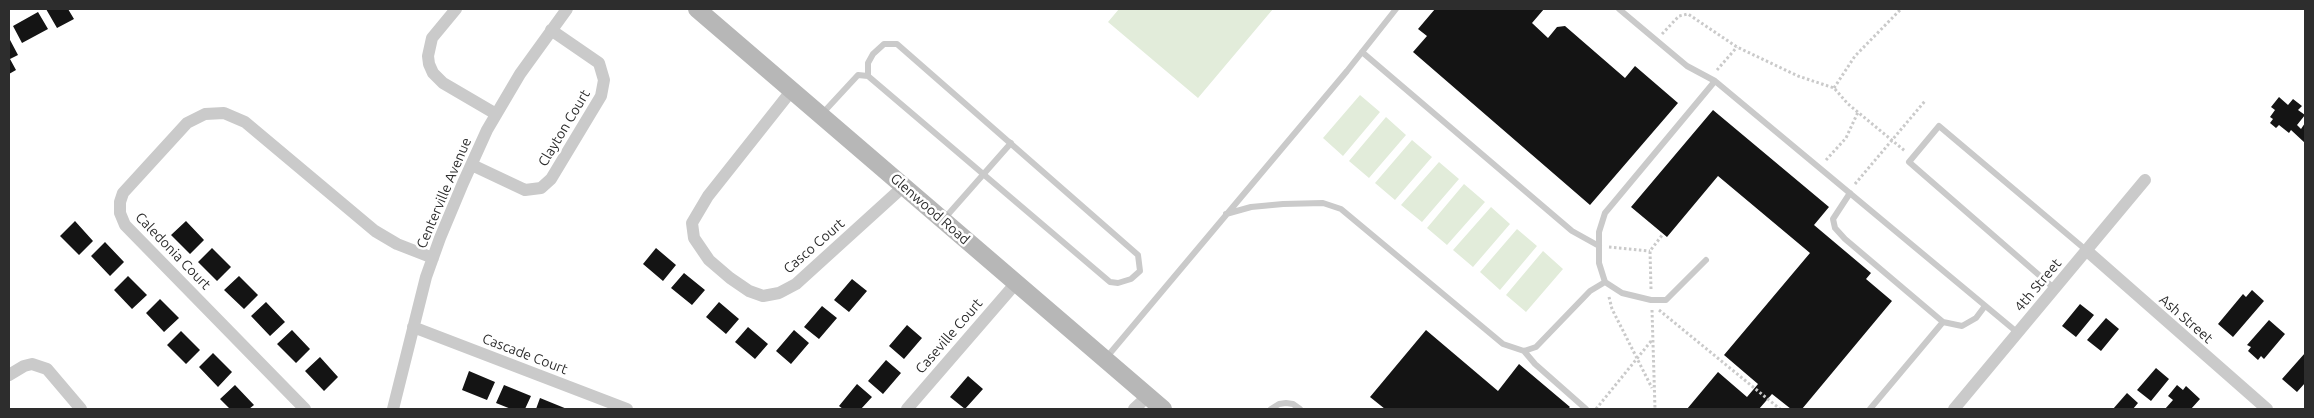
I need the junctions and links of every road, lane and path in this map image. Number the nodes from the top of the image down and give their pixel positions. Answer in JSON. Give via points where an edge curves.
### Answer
{"nodes":[{"id":1,"x":456,"y":9,"type":"edge"},
{"id":2,"x":567,"y":9,"type":"edge"},
{"id":3,"x":697,"y":9,"type":"edge"},
{"id":4,"x":1396,"y":9,"type":"edge"},
{"id":5,"x":1619,"y":9,"type":"edge"},
{"id":6,"x":1901,"y":9,"type":"edge"},
{"id":7,"x":551,"y":30,"type":"junction"},
{"id":8,"x":1656,"y":40,"type":"junction"},
{"id":9,"x":1737,"y":47,"type":"junction"},
{"id":10,"x":1362,"y":52,"type":"junction"},
{"id":11,"x":868,"y":76,"type":"junction"},
{"id":12,"x":1713,"y":80,"type":"junction"},
{"id":13,"x":1834,"y":88,"type":"junction"},
{"id":14,"x":792,"y":90,"type":"junction"},
{"id":15,"x":1925,"y":101,"type":"dead end"},
{"id":16,"x":1858,"y":112,"type":"junction"},
{"id":17,"x":496,"y":114,"type":"junction"},
{"id":18,"x":821,"y":115,"type":"junction"},
{"id":19,"x":1892,"y":140,"type":"junction"},
{"id":20,"x":1011,"y":143,"type":"junction"},
{"id":21,"x":1913,"y":157,"type":"junction"},
{"id":22,"x":472,"y":165,"type":"junction"},
{"id":23,"x":1818,"y":167,"type":"junction"},
{"id":24,"x":983,"y":173,"type":"junction"},
{"id":25,"x":2145,"y":180,"type":"dead end"},
{"id":26,"x":904,"y":186,"type":"junction"},
{"id":27,"x":1849,"y":193,"type":"junction"},
{"id":28,"x":1226,"y":214,"type":"junction"},
{"id":29,"x":943,"y":220,"type":"junction"},
{"id":30,"x":1663,"y":234,"type":"dead end"},
{"id":31,"x":1599,"y":246,"type":"junction"},
{"id":32,"x":2086,"y":250,"type":"junction"},
{"id":33,"x":1650,"y":251,"type":"junction"},
{"id":34,"x":432,"y":258,"type":"junction"},
{"id":35,"x":1706,"y":260,"type":"dead end"},
{"id":36,"x":1605,"y":282,"type":"junction"},
{"id":37,"x":1016,"y":283,"type":"junction"},
{"id":38,"x":2055,"y":289,"type":"junction"},
{"id":39,"x":1651,"y":300,"type":"junction"},
{"id":40,"x":1985,"y":306,"type":"junction"},
{"id":41,"x":1943,"y":322,"type":"junction"},
{"id":42,"x":413,"y":327,"type":"junction"},
{"id":43,"x":2018,"y":333,"type":"junction"},
{"id":44,"x":1652,"y":340,"type":"junction"},
{"id":45,"x":1524,"y":351,"type":"junction"},
{"id":46,"x":1637,"y":358,"type":"junction"},
{"id":47,"x":1105,"y":359,"type":"junction"},
{"id":48,"x":9,"y":375,"type":"edge"},
{"id":49,"x":1654,"y":391,"type":"junction"},
{"id":50,"x":1148,"y":396,"type":"junction"},
{"id":51,"x":81,"y":409,"type":"edge"},
{"id":52,"x":305,"y":409,"type":"edge"},
{"id":53,"x":393,"y":409,"type":"edge"},
{"id":54,"x":627,"y":409,"type":"edge"},
{"id":55,"x":906,"y":409,"type":"edge"},
{"id":56,"x":1134,"y":409,"type":"edge"},
{"id":57,"x":1163,"y":409,"type":"edge"},
{"id":58,"x":1271,"y":409,"type":"edge"},
{"id":59,"x":1300,"y":409,"type":"edge"},
{"id":60,"x":1586,"y":409,"type":"edge"},
{"id":61,"x":1596,"y":409,"type":"edge"},
{"id":62,"x":1656,"y":409,"type":"edge"},
{"id":63,"x":1780,"y":409,"type":"edge"},
{"id":64,"x":1870,"y":409,"type":"edge"},
{"id":65,"x":1954,"y":409,"type":"edge"},
{"id":66,"x":2267,"y":409,"type":"edge"}],
"edges":[{"from":1,"to":17,"type":"street","via":[[432,38],[428,56],[433,73],[443,83]]},
{"from":2,"to":7,"type":"street","name":"Centerville Avenue"},
{"from":3,"to":14,"type":"street","name":"Glenwood Road"},
{"from":4,"to":10,"type":"lane"},
{"from":5,"to":8,"type":"lane"},
{"from":6,"to":13,"type":"path","via":[[1856,56]]},
{"from":7,"to":17,"type":"street","name":"Centerville Avenue"},
{"from":7,"to":22,"type":"street","name":"Clayton Court","via":[[599,63],[604,80],[601,96],[551,179],[541,188],[526,190]]},
{"from":8,"to":9,"type":"path","via":[[1679,16],[1688,14]]},
{"from":8,"to":12,"type":"lane","via":[[1687,66]]},
{"from":9,"to":12,"type":"path"},
{"from":9,"to":13,"type":"path","via":[[1766,62]]},
{"from":10,"to":28,"type":"lane"},
{"from":10,"to":31,"type":"lane","via":[[1572,231]]},
{"from":11,"to":18,"type":"lane","via":[[858,75]]},
{"from":11,"to":20,"type":"lane","via":[[868,63],[873,54],[884,44],[897,44]]},
{"from":11,"to":24,"type":"lane"},
{"from":12,"to":23,"type":"lane"},
{"from":12,"to":31,"type":"lane","via":[[1605,213],[1599,232]]},
{"from":13,"to":16,"type":"path"},
{"from":14,"to":18,"type":"street","name":"Glenwood Road"},
{"from":14,"to":26,"type":"street","name":"Casco Court","via":[[708,196],[692,223],[694,238],[709,260],[749,291],[763,296],[778,293],[796,284]]},
{"from":15,"to":19,"type":"path"},
{"from":16,"to":19,"type":"path"},
{"from":16,"to":23,"type":"path","via":[[1846,138]]},
{"from":17,"to":22,"type":"street","name":"Centerville Avenue"},
{"from":18,"to":26,"type":"street","name":"Glenwood Road"},
{"from":19,"to":21,"type":"path"},
{"from":19,"to":27,"type":"path"},
{"from":20,"to":24,"type":"lane"},
{"from":20,"to":24,"type":"lane","via":[[1138,255],[1140,271],[1132,279],[1110,282]]},
{"from":21,"to":32,"type":"lane","via":[[1939,126]]},
{"from":21,"to":38,"type":"lane","via":[[1910,162]]},
{"from":22,"to":34,"type":"street","name":"Centerville Avenue"},
{"from":23,"to":27,"type":"lane"},
{"from":24,"to":29,"type":"lane"},
{"from":25,"to":32,"type":"street","name":"4th Street"},
{"from":26,"to":29,"type":"street","name":"Glenwood Road"},
{"from":27,"to":40,"type":"lane"},
{"from":27,"to":41,"type":"lane","via":[[1833,219],[1835,228]]},
{"from":28,"to":45,"type":"lane","via":[[1283,204],[1323,203],[1341,209],[1503,344]]},
{"from":28,"to":47,"type":"lane"},
{"from":29,"to":37,"type":"street","name":"Glenwood Road"},
{"from":30,"to":33,"type":"path"},
{"from":31,"to":33,"type":"path"},
{"from":31,"to":36,"type":"lane","via":[[1599,264]]},
{"from":32,"to":38,"type":"street","name":"4th Street"},
{"from":32,"to":66,"type":"street","name":"Ash Street"},
{"from":33,"to":39,"type":"path"},
{"from":34,"to":42,"type":"street","name":"Centerville Avenue"},
{"from":34,"to":52,"type":"street","name":"Caledonia Court","via":[[375,231],[245,122],[224,113],[204,114],[187,123],[123,193],[120,213],[125,225]]},
{"from":35,"to":39,"type":"lane","via":[[1666,300]]},
{"from":36,"to":39,"type":"lane","via":[[1622,293]]},
{"from":36,"to":45,"type":"lane","via":[[1590,292],[1536,347]]},
{"from":36,"to":46,"type":"path","via":[[1612,309]]},
{"from":37,"to":47,"type":"street","name":"Glenwood Road"},
{"from":37,"to":55,"type":"street","name":"Caseville Court"},
{"from":38,"to":43,"type":"street","name":"4th Street"},
{"from":39,"to":44,"type":"path"},
{"from":39,"to":63,"type":"path"},
{"from":40,"to":41,"type":"lane","via":[[1976,318],[1962,326]]},
{"from":40,"to":43,"type":"lane"},
{"from":41,"to":64,"type":"lane"},
{"from":42,"to":53,"type":"street","name":"Centerville Avenue"},
{"from":42,"to":54,"type":"street","name":"Cascade Court"},
{"from":43,"to":65,"type":"street","name":"4th Street"},
{"from":44,"to":46,"type":"path"},
{"from":44,"to":49,"type":"path"},
{"from":45,"to":60,"type":"lane"},
{"from":46,"to":49,"type":"path"},
{"from":46,"to":61,"type":"path"},
{"from":47,"to":50,"type":"street","name":"Glenwood Road"},
{"from":48,"to":51,"type":"street","via":[[32,364],[47,369]]},
{"from":49,"to":62,"type":"path"},
{"from":50,"to":56,"type":"street"},
{"from":50,"to":57,"type":"street","name":"Glenwood Road"},
{"from":58,"to":59,"type":"lane","via":[[1286,403]]}]}
